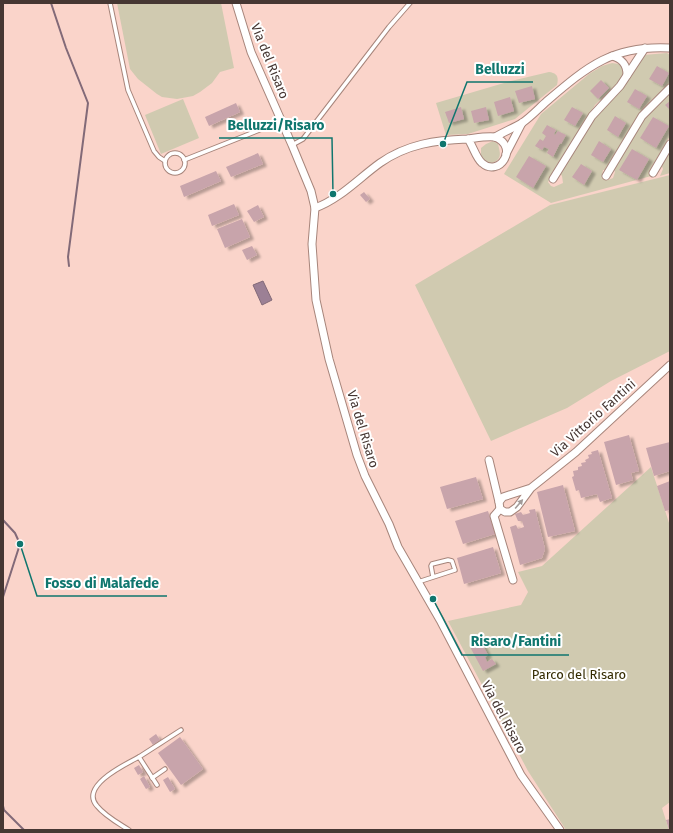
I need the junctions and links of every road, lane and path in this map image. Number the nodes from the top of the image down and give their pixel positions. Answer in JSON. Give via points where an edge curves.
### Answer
{"nodes":[{"id":1,"x":110,"y":3,"type":"edge"},
{"id":2,"x":236,"y":3,"type":"edge"},
{"id":3,"x":410,"y":3,"type":"edge"},
{"id":4,"x":645,"y":48,"type":"junction"},
{"id":5,"x":670,"y":48,"type":"edge"},
{"id":6,"x":612,"y":56,"type":"junction"},
{"id":7,"x":627,"y":75,"type":"junction"},
{"id":8,"x":670,"y":88,"type":"edge"},
{"id":9,"x":282,"y":122,"type":"junction"},
{"id":10,"x":522,"y":122,"type":"junction"},
{"id":11,"x":491,"y":137,"type":"junction"},
{"id":12,"x":468,"y":139,"type":"junction"},
{"id":13,"x":670,"y":144,"type":"edge"},
{"id":14,"x":292,"y":145,"type":"junction"},
{"id":15,"x":506,"y":154,"type":"junction"},
{"id":16,"x":476,"y":155,"type":"junction"},
{"id":17,"x":184,"y":160,"type":"junction"},
{"id":18,"x":166,"y":161,"type":"junction"},
{"id":19,"x":653,"y":173,"type":"dead end"},
{"id":20,"x":606,"y":176,"type":"dead end"},
{"id":21,"x":553,"y":179,"type":"dead end"},
{"id":22,"x":315,"y":208,"type":"junction"},
{"id":23,"x":670,"y":365,"type":"edge"},
{"id":24,"x":489,"y":460,"type":"dead end"},
{"id":25,"x":531,"y":488,"type":"junction"},
{"id":26,"x":500,"y":506,"type":"junction"},
{"id":27,"x":433,"y":577,"type":"junction"},
{"id":28,"x":513,"y":580,"type":"dead end"},
{"id":29,"x":418,"y":582,"type":"junction"},
{"id":30,"x":180,"y":730,"type":"dead end"},
{"id":31,"x":140,"y":757,"type":"junction"},
{"id":32,"x":165,"y":769,"type":"dead end"},
{"id":33,"x":152,"y":778,"type":"junction"},
{"id":34,"x":157,"y":786,"type":"dead end"},
{"id":35,"x":129,"y":830,"type":"edge"},
{"id":36,"x":560,"y":830,"type":"edge"}],
"edges":[{"from":1,"to":18,"type":"lane","via":[[128,90],[154,152]]},
{"from":2,"to":9,"type":"street","name":"Via del Risaro","via":[[251,52]]},
{"from":3,"to":14,"type":"lane","via":[[303,139]]},
{"from":4,"to":5,"type":"street"},
{"from":4,"to":6,"type":"street"},
{"from":4,"to":7,"type":"street"},
{"from":6,"to":7,"type":"street","via":[[624,62]]},
{"from":6,"to":10,"type":"street","via":[[585,70]]},
{"from":7,"to":21,"type":"street","via":[[592,116]]},
{"from":8,"to":20,"type":"street","via":[[643,114]]},
{"from":9,"to":14,"type":"street","name":"Via del Risaro"},
{"from":9,"to":17,"type":"lane"},
{"from":10,"to":11,"type":"street"},
{"from":10,"to":15,"type":"street"},
{"from":11,"to":12,"type":"street"},
{"from":11,"to":15,"type":"street","via":[[502,142]]},
{"from":11,"to":16,"type":"street","via":[[480,142]]},
{"from":12,"to":16,"type":"street"},
{"from":12,"to":22,"type":"street","via":[[434,141],[398,152],[330,201]]},
{"from":13,"to":19,"type":"street"},
{"from":14,"to":22,"type":"street","name":"Via del Risaro","via":[[311,191]]},
{"from":15,"to":16,"type":"street","via":[[502,162],[494,167],[485,166]]},
{"from":17,"to":18,"type":"lane","via":[[180,155],[174,154]]},
{"from":17,"to":18,"type":"lane","via":[[184,167],[175,173],[168,170]]},
{"from":22,"to":29,"type":"street","name":"Via del Risaro","via":[[312,244],[315,292],[329,359],[365,476],[398,547]]},
{"from":23,"to":25,"type":"street","name":"Via Vittorio Fantini","via":[[576,452]]},
{"from":24,"to":26,"type":"street"},
{"from":25,"to":26,"type":"street","name":"Via Vittorio Fantini","via":[[503,497]]},
{"from":26,"to":25,"type":"street","name":"Via Vittorio Fantini","one_way":true,"via":[[505,512],[510,512]]},
{"from":26,"to":28,"type":"street","via":[[494,516]]},
{"from":27,"to":27,"type":"lane","via":[[455,570],[452,561],[432,564]]},
{"from":27,"to":29,"type":"lane"},
{"from":29,"to":36,"type":"street","name":"Via del Risaro","via":[[521,774]]},
{"from":30,"to":31,"type":"lane"},
{"from":31,"to":33,"type":"lane"},
{"from":31,"to":35,"type":"lane","via":[[102,780],[93,794],[97,806]]},
{"from":32,"to":33,"type":"lane"},
{"from":33,"to":34,"type":"lane"}]}
